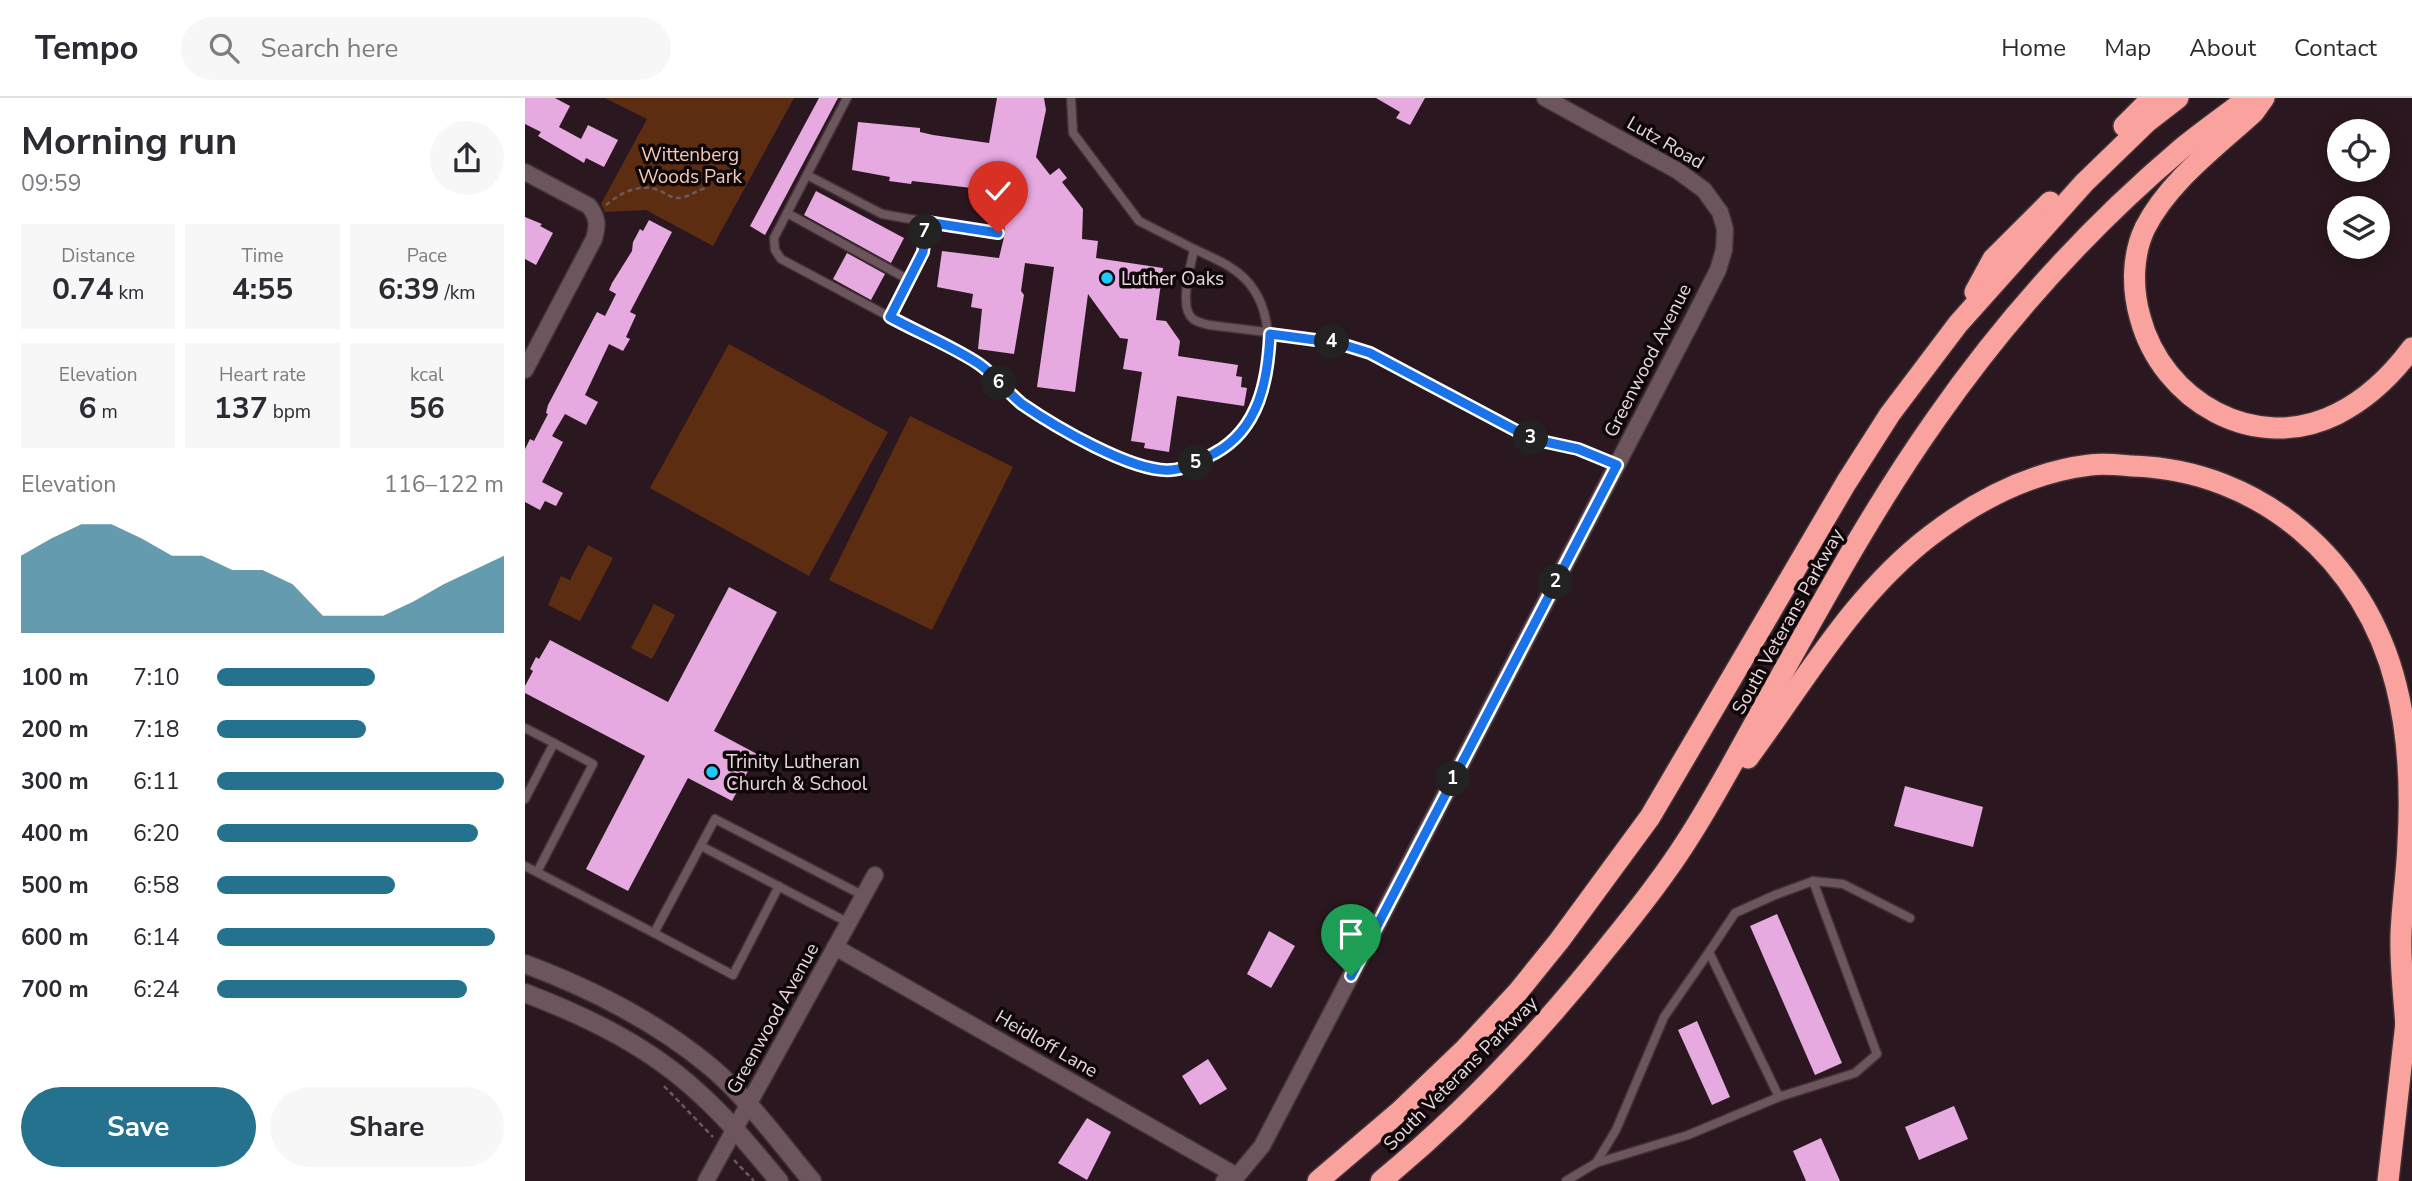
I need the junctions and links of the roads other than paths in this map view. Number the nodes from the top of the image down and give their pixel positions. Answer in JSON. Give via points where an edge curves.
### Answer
{"nodes":[{"id":1,"x":847,"y":98,"type":"edge"},
{"id":2,"x":1071,"y":98,"type":"edge"},
{"id":3,"x":1545,"y":98,"type":"edge"},
{"id":4,"x":2152,"y":98,"type":"edge"},
{"id":5,"x":2178,"y":98,"type":"edge"},
{"id":6,"x":2248,"y":98,"type":"edge"},
{"id":7,"x":2264,"y":98,"type":"edge"},
{"id":8,"x":525,"y":172,"type":"edge"},
{"id":9,"x":807,"y":175,"type":"junction"},
{"id":10,"x":1720,"y":212,"type":"joint"},
{"id":11,"x":787,"y":213,"type":"junction"},
{"id":12,"x":927,"y":222,"type":"junction"},
{"id":13,"x":998,"y":233,"type":"dead end"},
{"id":14,"x":1194,"y":250,"type":"junction"},
{"id":15,"x":909,"y":279,"type":"junction"},
{"id":16,"x":890,"y":317,"type":"junction"},
{"id":17,"x":1958,"y":324,"type":"junction"},
{"id":18,"x":1270,"y":334,"type":"junction"},
{"id":19,"x":2412,"y":348,"type":"edge"},
{"id":20,"x":525,"y":370,"type":"edge"},
{"id":21,"x":1617,"y":465,"type":"junction"},
{"id":22,"x":525,"y":728,"type":"edge"},
{"id":23,"x":554,"y":743,"type":"junction"},
{"id":24,"x":525,"y":799,"type":"edge"},
{"id":25,"x":1687,"y":841,"type":"junction"},
{"id":26,"x":701,"y":846,"type":"junction"},
{"id":27,"x":525,"y":866,"type":"edge"},
{"id":28,"x":537,"y":872,"type":"junction"},
{"id":29,"x":875,"y":875,"type":"dead end"},
{"id":30,"x":1813,"y":881,"type":"junction"},
{"id":31,"x":779,"y":886,"type":"junction"},
{"id":32,"x":864,"y":896,"type":"junction"},
{"id":33,"x":1910,"y":918,"type":"dead end"},
{"id":34,"x":849,"y":923,"type":"junction"},
{"id":35,"x":654,"y":933,"type":"junction"},
{"id":36,"x":835,"y":947,"type":"junction"},
{"id":37,"x":1709,"y":952,"type":"junction"},
{"id":38,"x":525,"y":964,"type":"edge"},
{"id":39,"x":2412,"y":977,"type":"edge"},
{"id":40,"x":525,"y":993,"type":"edge"},
{"id":41,"x":2406,"y":1027,"type":"junction"},
{"id":42,"x":1779,"y":1097,"type":"junction"},
{"id":43,"x":748,"y":1104,"type":"junction"},
{"id":44,"x":735,"y":1128,"type":"junction"},
{"id":45,"x":1596,"y":1163,"type":"junction"},
{"id":46,"x":1231,"y":1178,"type":"edge"},
{"id":47,"x":706,"y":1181,"type":"edge"},
{"id":48,"x":779,"y":1181,"type":"edge"},
{"id":49,"x":812,"y":1181,"type":"edge"},
{"id":50,"x":1318,"y":1181,"type":"edge"},
{"id":51,"x":1381,"y":1181,"type":"edge"},
{"id":52,"x":1566,"y":1181,"type":"edge"},
{"id":53,"x":2388,"y":1181,"type":"edge"}],
"edges":[{"from":1,"to":9,"type":"lane"},
{"from":2,"to":14,"type":"lane","via":[[1073,134],[1139,221]]},
{"from":3,"to":10,"type":"street","name":"Lutz Road","via":[[1678,171],[1705,190]]},
{"from":4,"to":17,"type":"highway","via":[[1993,259]]},
{"from":5,"to":17,"type":"highway","name":"South Veterans Parkway","via":[[2084,183]]},
{"from":6,"to":25,"type":"highway","name":"South Veterans Parkway","via":[[2182,148],[2095,229],[1976,365],[1869,521]]},
{"from":7,"to":19,"type":"highway","via":[[2176,183],[2145,229],[2137,256],[2135,301],[2156,358],[2190,398],[2215,413],[2262,426],[2290,426],[2335,415],[2355,403],[2373,391]]},
{"from":8,"to":20,"type":"street","via":[[589,206],[598,226]]},
{"from":9,"to":11,"type":"lane"},
{"from":9,"to":12,"type":"lane","via":[[882,214]]},
{"from":10,"to":21,"type":"street","name":"Greenwood Avenue","via":[[1725,229],[1718,270]]},
{"from":11,"to":15,"type":"lane"},
{"from":11,"to":16,"type":"lane","via":[[774,238],[781,259]]},
{"from":12,"to":13,"type":"lane"},
{"from":12,"to":15,"type":"lane","via":[[923,252]]},
{"from":14,"to":18,"type":"lane","via":[[1239,273],[1253,288]]},
{"from":14,"to":18,"type":"lane","via":[[1186,296],[1193,320]]},
{"from":15,"to":16,"type":"lane"},
{"from":16,"to":18,"type":"lane","via":[[979,365],[1021,403],[1072,434],[1112,455],[1151,469],[1171,470],[1225,447],[1248,425],[1263,387]]},
{"from":17,"to":50,"type":"highway","name":"South Veterans Parkway","via":[[1890,414],[1846,483],[1689,755],[1605,879],[1517,993],[1466,1048]]},
{"from":18,"to":21,"type":"lane","via":[[1338,343],[1370,353],[1532,439],[1578,449]]},
{"from":21,"to":46,"type":"street","name":"Greenwood Avenue","via":[[1262,1146]]},
{"from":22,"to":23,"type":"lane"},
{"from":23,"to":24,"type":"lane"},
{"from":23,"to":28,"type":"lane","via":[[593,764]]},
{"from":25,"to":41,"type":"highway","via":[[1838,630],[1879,581],[1929,536],[1979,502],[2030,478],[2092,464],[2196,474],[2249,495],[2289,519],[2320,547],[2366,608],[2384,647],[2396,685],[2410,782],[2401,936]]},
{"from":25,"to":51,"type":"highway","name":"South Veterans Parkway","via":[[1650,894],[1519,1052]]},
{"from":26,"to":31,"type":"lane"},
{"from":26,"to":32,"type":"lane","via":[[715,819]]},
{"from":26,"to":35,"type":"lane"},
{"from":27,"to":28,"type":"lane"},
{"from":28,"to":35,"type":"lane"},
{"from":29,"to":32,"type":"street","name":"Greenwood Avenue"},
{"from":30,"to":33,"type":"lane","via":[[1843,884]]},
{"from":30,"to":37,"type":"lane","via":[[1735,913]]},
{"from":30,"to":42,"type":"lane","via":[[1877,1054],[1855,1073]]},
{"from":31,"to":34,"type":"lane"},
{"from":31,"to":35,"type":"lane","via":[[733,975]]},
{"from":32,"to":34,"type":"street","name":"Greenwood Avenue"},
{"from":34,"to":36,"type":"street","name":"Greenwood Avenue"},
{"from":36,"to":43,"type":"street","name":"Greenwood Avenue"},
{"from":36,"to":46,"type":"street","name":"Heidloff Lane"},
{"from":37,"to":42,"type":"lane"},
{"from":37,"to":45,"type":"lane","via":[[1664,1017],[1616,1130]]},
{"from":38,"to":43,"type":"main road","via":[[611,1001],[657,1027],[714,1070]]},
{"from":39,"to":41,"type":"highway"},
{"from":40,"to":44,"type":"main road","via":[[628,1040],[665,1064]]},
{"from":41,"to":53,"type":"highway"},
{"from":42,"to":45,"type":"lane","via":[[1688,1135]]},
{"from":43,"to":44,"type":"street","name":"Greenwood Avenue"},
{"from":43,"to":49,"type":"main road"},
{"from":44,"to":47,"type":"street","name":"Greenwood Avenue"},
{"from":44,"to":48,"type":"main road"},
{"from":45,"to":52,"type":"lane"}]}
